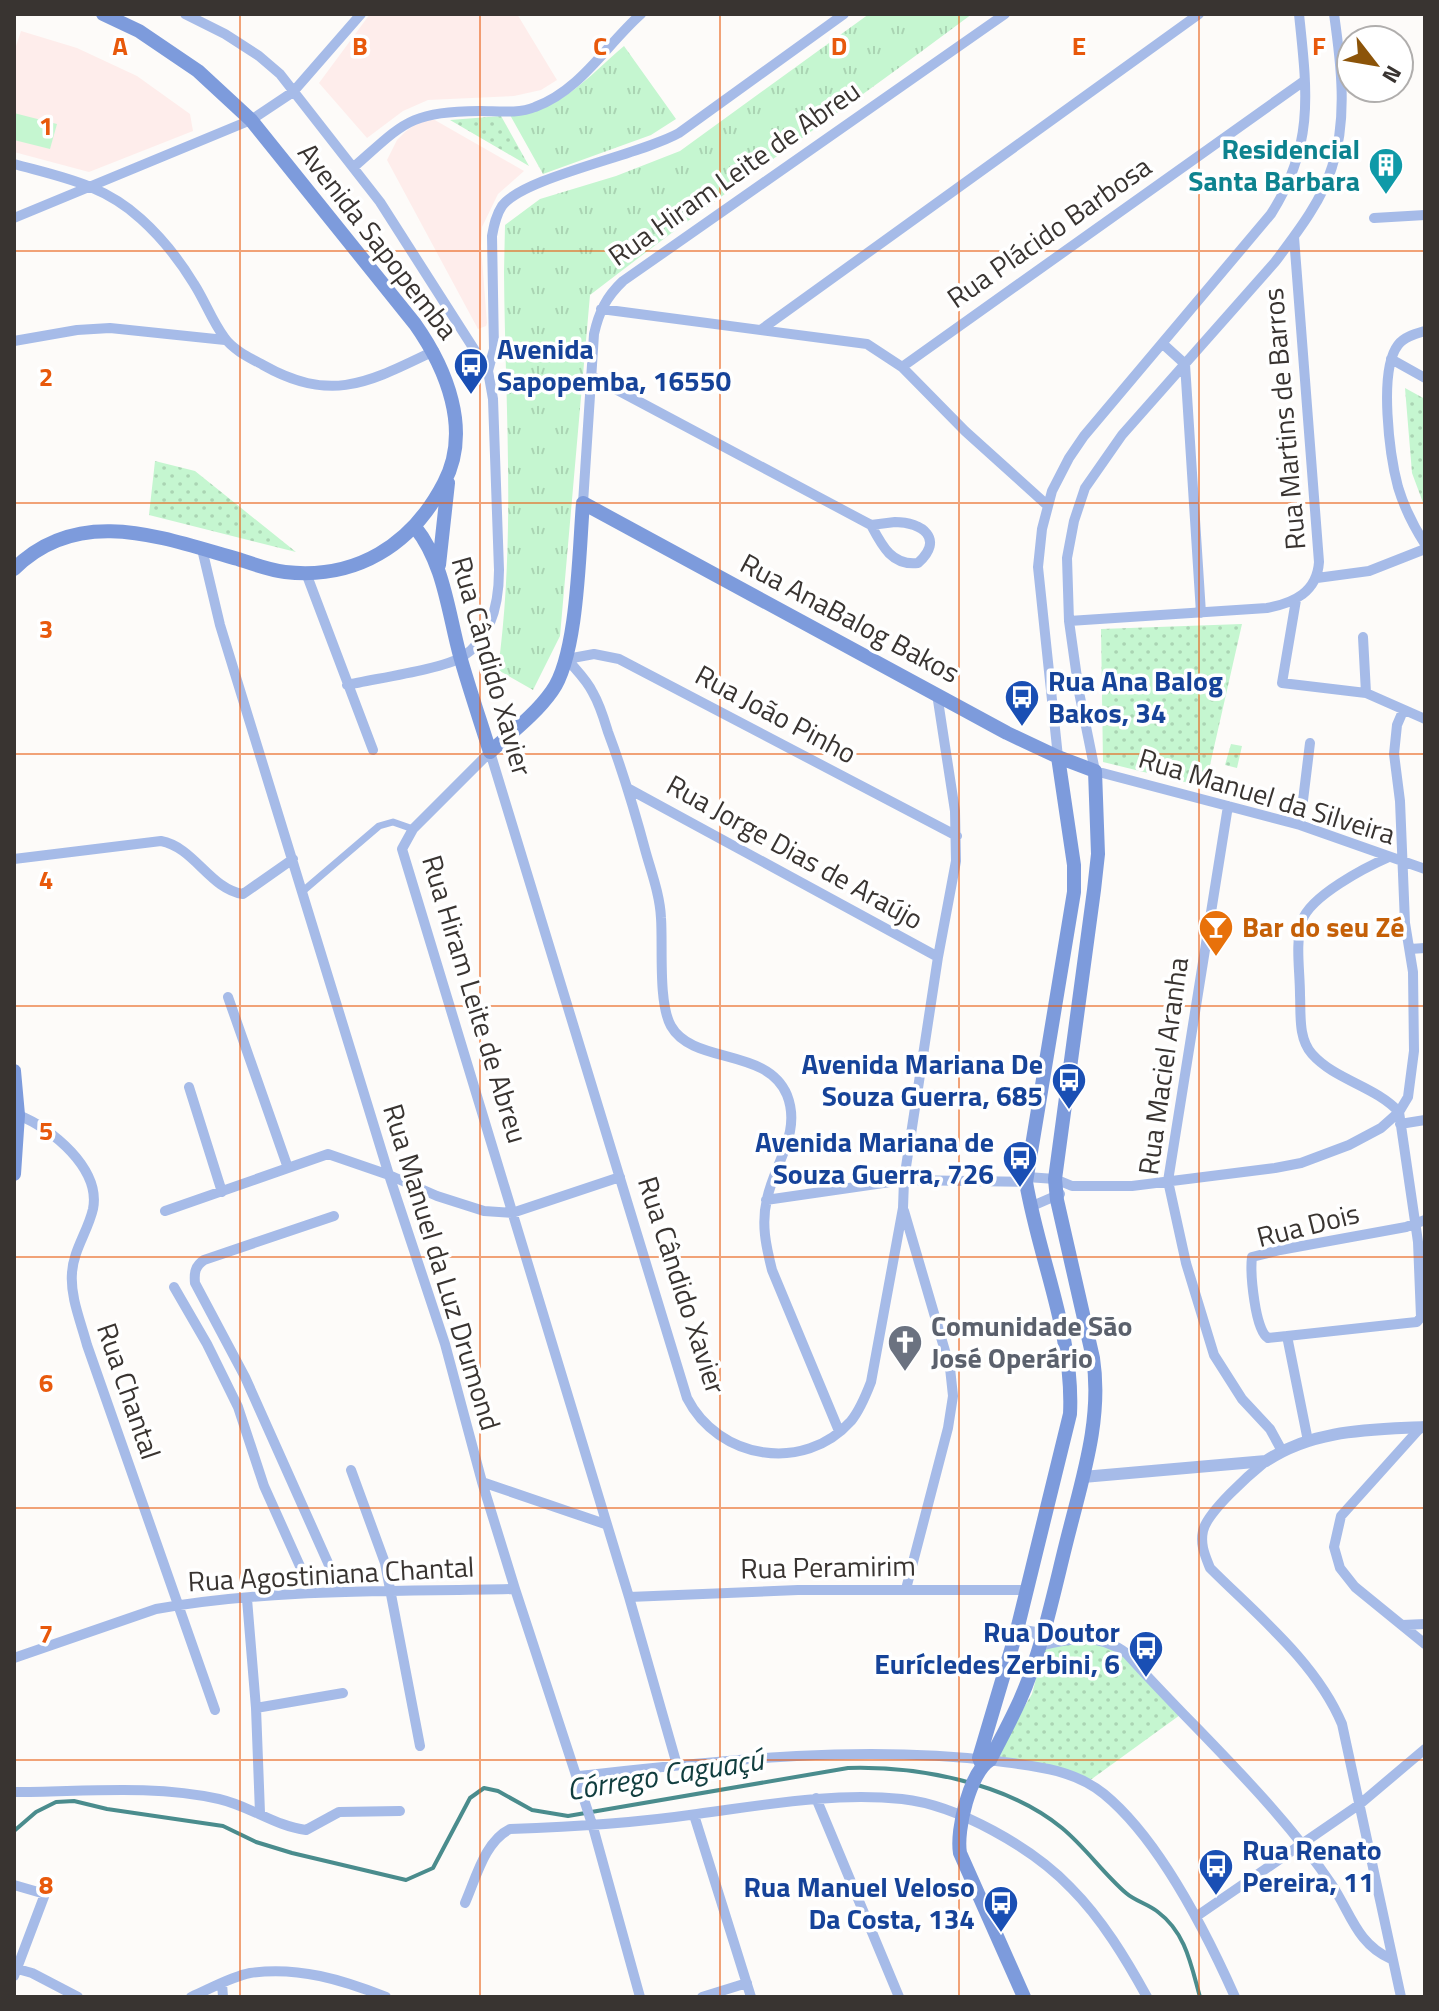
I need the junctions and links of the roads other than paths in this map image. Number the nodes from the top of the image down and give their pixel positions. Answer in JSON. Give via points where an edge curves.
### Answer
{"nodes":[{"id":1,"x":103,"y":14,"type":"edge"},
{"id":2,"x":185,"y":14,"type":"edge"},
{"id":3,"x":361,"y":14,"type":"edge"},
{"id":4,"x":641,"y":14,"type":"edge"},
{"id":5,"x":844,"y":14,"type":"edge"},
{"id":6,"x":1005,"y":14,"type":"edge"},
{"id":7,"x":1199,"y":14,"type":"edge"},
{"id":8,"x":1299,"y":14,"type":"edge"},
{"id":9,"x":1334,"y":14,"type":"edge"},
{"id":10,"x":1304,"y":81,"type":"junction"},
{"id":11,"x":293,"y":92,"type":"junction"},
{"id":12,"x":251,"y":120,"type":"junction"},
{"id":13,"x":14,"y":164,"type":"edge"},
{"id":14,"x":355,"y":166,"type":"junction"},
{"id":15,"x":91,"y":185,"type":"junction"},
{"id":16,"x":1425,"y":215,"type":"edge"},
{"id":17,"x":14,"y":218,"type":"edge"},
{"id":18,"x":1374,"y":218,"type":"dead end"},
{"id":19,"x":1294,"y":237,"type":"junction"},
{"id":20,"x":601,"y":309,"type":"junction"},
{"id":21,"x":762,"y":329,"type":"junction"},
{"id":22,"x":1425,"y":331,"type":"edge"},
{"id":23,"x":225,"y":340,"type":"junction"},
{"id":24,"x":14,"y":341,"type":"edge"},
{"id":25,"x":1163,"y":344,"type":"junction"},
{"id":26,"x":434,"y":351,"type":"junction"},
{"id":27,"x":1391,"y":359,"type":"junction"},
{"id":28,"x":1185,"y":364,"type":"junction"},
{"id":29,"x":902,"y":367,"type":"junction"},
{"id":30,"x":488,"y":371,"type":"junction"},
{"id":31,"x":591,"y":376,"type":"junction"},
{"id":32,"x":1425,"y":378,"type":"edge"},
{"id":33,"x":450,"y":473,"type":"junction"},
{"id":34,"x":583,"y":503,"type":"junction"},
{"id":35,"x":1047,"y":505,"type":"junction"},
{"id":36,"x":871,"y":525,"type":"junction"},
{"id":37,"x":415,"y":527,"type":"junction"},
{"id":38,"x":1425,"y":547,"type":"edge"},
{"id":39,"x":202,"y":549,"type":"junction"},
{"id":40,"x":14,"y":569,"type":"edge"},
{"id":41,"x":439,"y":570,"type":"junction"},
{"id":42,"x":306,"y":573,"type":"junction"},
{"id":43,"x":1317,"y":578,"type":"junction"},
{"id":44,"x":1296,"y":600,"type":"junction"},
{"id":45,"x":1201,"y":613,"type":"junction"},
{"id":46,"x":1069,"y":621,"type":"junction"},
{"id":47,"x":1363,"y":637,"type":"dead end"},
{"id":48,"x":461,"y":658,"type":"junction"},
{"id":49,"x":567,"y":659,"type":"junction"},
{"id":50,"x":347,"y":685,"type":"junction"},
{"id":51,"x":1366,"y":693,"type":"junction"},
{"id":52,"x":937,"y":694,"type":"junction"},
{"id":53,"x":1403,"y":711,"type":"junction"},
{"id":54,"x":1425,"y":719,"type":"edge"},
{"id":55,"x":1310,"y":743,"type":"dead end"},
{"id":56,"x":373,"y":750,"type":"dead end"},
{"id":57,"x":490,"y":752,"type":"junction"},
{"id":58,"x":1058,"y":757,"type":"junction"},
{"id":59,"x":1095,"y":771,"type":"junction"},
{"id":60,"x":629,"y":789,"type":"junction"},
{"id":61,"x":1228,"y":806,"type":"junction"},
{"id":62,"x":1300,"y":825,"type":"junction"},
{"id":63,"x":413,"y":829,"type":"junction"},
{"id":64,"x":957,"y":836,"type":"junction"},
{"id":65,"x":1389,"y":857,"type":"junction"},
{"id":66,"x":14,"y":859,"type":"edge"},
{"id":67,"x":293,"y":859,"type":"junction"},
{"id":68,"x":1401,"y":861,"type":"junction"},
{"id":69,"x":1425,"y":869,"type":"edge"},
{"id":70,"x":303,"y":891,"type":"junction"},
{"id":71,"x":1425,"y":948,"type":"edge"},
{"id":72,"x":1410,"y":949,"type":"junction"},
{"id":73,"x":938,"y":957,"type":"junction"},
{"id":74,"x":228,"y":997,"type":"dead end"},
{"id":75,"x":14,"y":1071,"type":"edge"},
{"id":76,"x":189,"y":1087,"type":"dead end"},
{"id":77,"x":1399,"y":1112,"type":"junction"},
{"id":78,"x":18,"y":1115,"type":"junction"},
{"id":79,"x":1425,"y":1120,"type":"edge"},
{"id":80,"x":1400,"y":1124,"type":"junction"},
{"id":81,"x":288,"y":1168,"type":"junction"},
{"id":82,"x":14,"y":1174,"type":"edge"},
{"id":83,"x":389,"y":1175,"type":"junction"},
{"id":84,"x":620,"y":1177,"type":"junction"},
{"id":85,"x":1026,"y":1179,"type":"junction"},
{"id":86,"x":1055,"y":1179,"type":"junction"},
{"id":87,"x":904,"y":1180,"type":"junction"},
{"id":88,"x":1168,"y":1181,"type":"junction"},
{"id":89,"x":1072,"y":1186,"type":"junction"},
{"id":90,"x":222,"y":1192,"type":"junction"},
{"id":91,"x":1056,"y":1196,"type":"junction"},
{"id":92,"x":766,"y":1200,"type":"junction"},
{"id":93,"x":1030,"y":1207,"type":"junction"},
{"id":94,"x":903,"y":1208,"type":"junction"},
{"id":95,"x":165,"y":1211,"type":"dead end"},
{"id":96,"x":512,"y":1213,"type":"junction"},
{"id":97,"x":334,"y":1216,"type":"dead end"},
{"id":98,"x":1420,"y":1222,"type":"edge"},
{"id":99,"x":1421,"y":1242,"type":"edge"},
{"id":100,"x":174,"y":1287,"type":"dead end"},
{"id":101,"x":1287,"y":1336,"type":"junction"},
{"id":102,"x":1423,"y":1427,"type":"edge"},
{"id":103,"x":839,"y":1431,"type":"junction"},
{"id":104,"x":1308,"y":1441,"type":"junction"},
{"id":105,"x":1282,"y":1451,"type":"junction"},
{"id":106,"x":1266,"y":1461,"type":"junction"},
{"id":107,"x":351,"y":1470,"type":"dead end"},
{"id":108,"x":1083,"y":1477,"type":"junction"},
{"id":109,"x":482,"y":1482,"type":"junction"},
{"id":110,"x":605,"y":1524,"type":"junction"},
{"id":111,"x":515,"y":1589,"type":"junction"},
{"id":112,"x":906,"y":1589,"type":"junction"},
{"id":113,"x":1027,"y":1590,"type":"junction"},
{"id":114,"x":341,"y":1592,"type":"junction"},
{"id":115,"x":389,"y":1592,"type":"junction"},
{"id":116,"x":312,"y":1593,"type":"junction"},
{"id":117,"x":629,"y":1597,"type":"junction"},
{"id":118,"x":247,"y":1599,"type":"junction"},
{"id":119,"x":178,"y":1605,"type":"junction"},
{"id":120,"x":1425,"y":1624,"type":"edge"},
{"id":121,"x":1402,"y":1625,"type":"junction"},
{"id":122,"x":1020,"y":1630,"type":"junction"},
{"id":123,"x":1040,"y":1638,"type":"junction"},
{"id":124,"x":1425,"y":1644,"type":"edge"},
{"id":125,"x":14,"y":1658,"type":"edge"},
{"id":126,"x":343,"y":1693,"type":"dead end"},
{"id":127,"x":256,"y":1708,"type":"junction"},
{"id":128,"x":215,"y":1710,"type":"dead end"},
{"id":129,"x":420,"y":1746,"type":"dead end"},
{"id":130,"x":1425,"y":1749,"type":"edge"},
{"id":131,"x":677,"y":1765,"type":"junction"},
{"id":132,"x":982,"y":1765,"type":"junction"},
{"id":133,"x":578,"y":1776,"type":"junction"},
{"id":134,"x":14,"y":1792,"type":"edge"},
{"id":135,"x":816,"y":1798,"type":"junction"},
{"id":136,"x":1360,"y":1804,"type":"junction"},
{"id":137,"x":400,"y":1811,"type":"dead end"},
{"id":138,"x":260,"y":1813,"type":"junction"},
{"id":139,"x":963,"y":1813,"type":"junction"},
{"id":140,"x":694,"y":1815,"type":"junction"},
{"id":141,"x":592,"y":1821,"type":"junction"},
{"id":142,"x":1302,"y":1843,"type":"junction"},
{"id":143,"x":14,"y":1885,"type":"edge"},
{"id":144,"x":465,"y":1903,"type":"dead end"},
{"id":145,"x":1197,"y":1916,"type":"junction"},
{"id":146,"x":1391,"y":1959,"type":"junction"},
{"id":147,"x":15,"y":1971,"type":"edge"},
{"id":148,"x":222,"y":1983,"type":"junction"},
{"id":149,"x":747,"y":1983,"type":"junction"},
{"id":150,"x":77,"y":1997,"type":"edge"},
{"id":151,"x":191,"y":1997,"type":"edge"},
{"id":152,"x":223,"y":1997,"type":"edge"},
{"id":153,"x":386,"y":1997,"type":"edge"},
{"id":154,"x":640,"y":1997,"type":"edge"},
{"id":155,"x":702,"y":1997,"type":"edge"},
{"id":156,"x":751,"y":1997,"type":"edge"},
{"id":157,"x":899,"y":1997,"type":"edge"},
{"id":158,"x":1024,"y":1997,"type":"edge"},
{"id":159,"x":1147,"y":1997,"type":"edge"},
{"id":160,"x":1235,"y":1997,"type":"edge"},
{"id":161,"x":1401,"y":1997,"type":"edge"}],
"edges":[{"from":1,"to":12,"type":"main road","name":"Avenida Sapopemba","via":[[198,71]]},
{"from":2,"to":11,"type":"street","name":"Avenida Sapopemba","via":[[259,56]]},
{"from":3,"to":11,"type":"street"},
{"from":4,"to":14,"type":"street","via":[[554,99],[523,110],[421,116],[399,127]]},
{"from":5,"to":30,"type":"street","via":[[660,144],[541,182],[503,205],[492,236],[494,349]]},
{"from":6,"to":20,"type":"street","name":"Rua Hiram Leite de Abreu","via":[[623,281]]},
{"from":7,"to":21,"type":"street"},
{"from":8,"to":10,"type":"street"},
{"from":9,"to":19,"type":"street","via":[[1340,56],[1339,141],[1328,178]]},
{"from":10,"to":25,"type":"street","via":[[1303,142],[1287,189]]},
{"from":10,"to":29,"type":"street","name":"Rua Plácido Barbosa"},
{"from":11,"to":12,"type":"street"},
{"from":11,"to":14,"type":"street","name":"Avenida Sapopemba"},
{"from":12,"to":15,"type":"street"},
{"from":12,"to":26,"type":"main road","name":"Avenida Sapopemba"},
{"from":13,"to":15,"type":"street"},
{"from":14,"to":30,"type":"street","name":"Avenida Sapopemba"},
{"from":15,"to":17,"type":"street"},
{"from":15,"to":23,"type":"street","via":[[142,220],[171,253]]},
{"from":16,"to":18,"type":"street"},
{"from":19,"to":28,"type":"street"},
{"from":19,"to":43,"type":"street","name":"Rua Martins de Barros"},
{"from":20,"to":21,"type":"street"},
{"from":20,"to":31,"type":"street","name":"Rua Hiram Leite de Abreu"},
{"from":21,"to":29,"type":"street","via":[[867,344]]},
{"from":22,"to":27,"type":"street","via":[[1399,344]]},
{"from":23,"to":24,"type":"street","via":[[110,328]]},
{"from":23,"to":26,"type":"street","via":[[290,379],[324,387],[358,384]]},
{"from":25,"to":28,"type":"street"},
{"from":25,"to":35,"type":"street","via":[[1084,436]]},
{"from":26,"to":33,"type":"main road","name":"Avenida Sapopemba","via":[[453,405],[456,431]]},
{"from":27,"to":32,"type":"street"},
{"from":27,"to":38,"type":"street","via":[[1388,406],[1397,485]]},
{"from":28,"to":45,"type":"street"},
{"from":28,"to":46,"type":"street","via":[[1122,435],[1085,488],[1067,558]]},
{"from":29,"to":35,"type":"street"},
{"from":30,"to":48,"type":"street","name":"Avenida Sapopemba","via":[[499,596],[484,635]]},
{"from":31,"to":34,"type":"street","name":"Rua Hiram Leite de Abreu"},
{"from":31,"to":36,"type":"street"},
{"from":33,"to":37,"type":"main road","name":"Avenida Sapopemba"},
{"from":33,"to":41,"type":"main road"},
{"from":34,"to":49,"type":"main road","name":"Rua Hiram Leite de Abreu"},
{"from":34,"to":52,"type":"main road","name":"Rua AnaBalog Bakos"},
{"from":35,"to":58,"type":"street","via":[[1038,567]]},
{"from":36,"to":36,"type":"street","via":[[921,526],[930,539],[929,549],[918,563],[898,562]]},
{"from":37,"to":41,"type":"main road","name":"Rua Cândido Xavier"},
{"from":37,"to":42,"type":"main road","name":"Avenida Sapopemba","via":[[371,560]]},
{"from":38,"to":43,"type":"street","via":[[1369,571]]},
{"from":39,"to":40,"type":"main road","name":"Avenida Sapopemba","via":[[140,533],[84,532],[46,546]]},
{"from":39,"to":42,"type":"main road","name":"Avenida Sapopemba","via":[[283,572]]},
{"from":39,"to":67,"type":"street","name":"Rua Manuel da Luz Drumond","via":[[220,625]]},
{"from":41,"to":48,"type":"main road","name":"Rua Cândido Xavier"},
{"from":42,"to":50,"type":"street"},
{"from":43,"to":44,"type":"street","name":"Rua Martins de Barros"},
{"from":44,"to":45,"type":"street"},
{"from":44,"to":51,"type":"street","via":[[1280,681]]},
{"from":45,"to":46,"type":"street"},
{"from":46,"to":59,"type":"street"},
{"from":47,"to":51,"type":"street"},
{"from":48,"to":50,"type":"street"},
{"from":48,"to":57,"type":"main road","name":"Rua Cândido Xavier"},
{"from":49,"to":57,"type":"main road","name":"Rua Hiram Leite de Abreu","via":[[544,701]]},
{"from":49,"to":60,"type":"street","via":[[593,692]]},
{"from":49,"to":64,"type":"street","name":"Rua João Pinho","via":[[594,654],[619,659]]},
{"from":50,"to":56,"type":"street"},
{"from":51,"to":53,"type":"street"},
{"from":52,"to":58,"type":"main road","name":"Rua AnaBalog Bakos"},
{"from":52,"to":64,"type":"street","name":"Rua Cândido Xavier"},
{"from":53,"to":54,"type":"street"},
{"from":53,"to":68,"type":"street","via":[[1394,754]]},
{"from":55,"to":62,"type":"street"},
{"from":57,"to":63,"type":"street","name":"Rua Hiram Leite de Abreu"},
{"from":57,"to":84,"type":"street","name":"Rua Cândido Xavier"},
{"from":58,"to":59,"type":"main road","name":"Rua AnaBalog Bakos"},
{"from":58,"to":85,"type":"main road","via":[[1074,892]]},
{"from":59,"to":61,"type":"street","name":"Rua Manuel da Silveira"},
{"from":59,"to":86,"type":"main road","via":[[1098,854]]},
{"from":60,"to":73,"type":"street","name":"Rua Jorge Dias de Araújo"},
{"from":60,"to":92,"type":"street","via":[[659,904],[671,1027],[696,1045],[755,1065],[787,1094],[791,1134]]},
{"from":61,"to":62,"type":"street","name":"Rua Manuel da Silveira"},
{"from":61,"to":88,"type":"street","name":"Rua Maciel Aranha"},
{"from":62,"to":65,"type":"street","name":"Rua Manuel da Silveira"},
{"from":63,"to":70,"type":"street","via":[[393,822],[379,826]]},
{"from":63,"to":96,"type":"street","name":"Rua Hiram Leite de Abreu","via":[[402,849]]},
{"from":64,"to":73,"type":"street","name":"Rua Cândido Xavier"},
{"from":65,"to":68,"type":"street","name":"Rua Manuel da Silveira"},
{"from":65,"to":77,"type":"street","via":[[1332,889],[1306,911],[1299,936],[1302,1031],[1307,1047],[1324,1065]]},
{"from":66,"to":67,"type":"street","via":[[161,841],[181,848],[215,879],[243,894]]},
{"from":67,"to":70,"type":"street","name":"Rua Manuel da Luz Drumond"},
{"from":68,"to":69,"type":"street","name":"Rua Manuel da Silveira"},
{"from":68,"to":72,"type":"street"},
{"from":70,"to":83,"type":"street","name":"Rua Manuel da Luz Drumond"},
{"from":71,"to":72,"type":"street"},
{"from":72,"to":77,"type":"street","via":[[1414,1051],[1408,1097]]},
{"from":73,"to":87,"type":"street","name":"Rua Cândido Xavier"},
{"from":74,"to":81,"type":"street"},
{"from":75,"to":78,"type":"main road"},
{"from":76,"to":90,"type":"street"},
{"from":77,"to":80,"type":"street"},
{"from":77,"to":88,"type":"street","via":[[1349,1145],[1301,1163]]},
{"from":78,"to":82,"type":"main road"},
{"from":78,"to":119,"type":"street","name":"Rua Chantal","via":[[57,1138],[94,1190],[72,1272],[74,1296]]},
{"from":79,"to":80,"type":"street"},
{"from":80,"to":98,"type":"street"},
{"from":81,"to":83,"type":"street","via":[[328,1154]]},
{"from":81,"to":90,"type":"street"},
{"from":83,"to":96,"type":"street","via":[[460,1204]]},
{"from":83,"to":109,"type":"street","name":"Rua Manuel da Luz Drumond","via":[[445,1344]]},
{"from":84,"to":96,"type":"street"},
{"from":84,"to":103,"type":"street","name":"Rua Cândido Xavier","via":[[696,1416],[716,1435],[777,1455],[814,1446]]},
{"from":85,"to":86,"type":"street"},
{"from":85,"to":87,"type":"street"},
{"from":85,"to":93,"type":"main road"},
{"from":86,"to":89,"type":"street"},
{"from":86,"to":91,"type":"main road"},
{"from":87,"to":92,"type":"street"},
{"from":87,"to":94,"type":"street","name":"Rua Cândido Xavier"},
{"from":88,"to":89,"type":"street"},
{"from":88,"to":105,"type":"street","name":"Rua Maciel Aranha","via":[[1214,1355]]},
{"from":89,"to":91,"type":"street"},
{"from":90,"to":95,"type":"street"},
{"from":91,"to":93,"type":"street"},
{"from":91,"to":108,"type":"main road","via":[[1097,1384]]},
{"from":92,"to":103,"type":"street","via":[[765,1243],[772,1270]]},
{"from":93,"to":113,"type":"main road","via":[[1071,1380],[1070,1414]]},
{"from":94,"to":103,"type":"street","name":"Rua Cândido Xavier","via":[[871,1382],[851,1421]]},
{"from":94,"to":112,"type":"street","via":[[950,1368],[953,1396]]},
{"from":96,"to":110,"type":"street","name":"Rua Hiram Leite de Abreu"},
{"from":97,"to":114,"type":"street","via":[[204,1260],[194,1273]]},
{"from":98,"to":99,"type":"street"},
{"from":98,"to":101,"type":"street","name":"Rua Dois","via":[[1252,1257],[1261,1332],[1268,1338]]},
{"from":99,"to":101,"type":"street","via":[[1420,1320]]},
{"from":100,"to":116,"type":"street","via":[[238,1407],[264,1486]]},
{"from":101,"to":104,"type":"street"},
{"from":102,"to":104,"type":"street","via":[[1342,1431]]},
{"from":102,"to":121,"type":"street","via":[[1348,1507],[1334,1538],[1335,1556],[1347,1579]]},
{"from":104,"to":105,"type":"street"},
{"from":105,"to":106,"type":"street"},
{"from":106,"to":108,"type":"street"},
{"from":106,"to":136,"type":"street","via":[[1207,1520],[1203,1551],[1210,1568],[1310,1670],[1336,1709]]},
{"from":107,"to":115,"type":"street","via":[[381,1549]]},
{"from":108,"to":123,"type":"main road"},
{"from":109,"to":110,"type":"street"},
{"from":109,"to":111,"type":"street","name":"Rua Manuel da Luz Drumond"},
{"from":110,"to":117,"type":"street","name":"Rua Hiram Leite de Abreu"},
{"from":111,"to":115,"type":"street","name":"Rua Agostiniana Chantal"},
{"from":111,"to":133,"type":"street","name":"Rua Manuel da Luz Drumond"},
{"from":112,"to":113,"type":"street","name":"Rua Peramirim"},
{"from":112,"to":117,"type":"street","name":"Rua Peramirim"},
{"from":113,"to":122,"type":"main road"},
{"from":114,"to":115,"type":"street","name":"Rua Agostiniana Chantal"},
{"from":114,"to":116,"type":"street","name":"Rua Agostiniana Chantal"},
{"from":115,"to":129,"type":"street"},
{"from":116,"to":118,"type":"street","name":"Rua Agostiniana Chantal"},
{"from":117,"to":131,"type":"street","name":"Rua Hiram Leite de Abreu"},
{"from":118,"to":119,"type":"street","name":"Rua Agostiniana Chantal"},
{"from":118,"to":127,"type":"street"},
{"from":119,"to":125,"type":"street","name":"Rua Agostiniana Chantal"},
{"from":119,"to":128,"type":"street","name":"Rua Chantal"},
{"from":120,"to":121,"type":"street"},
{"from":121,"to":124,"type":"street"},
{"from":122,"to":123,"type":"street"},
{"from":122,"to":132,"type":"main road"},
{"from":123,"to":132,"type":"main road","via":[[1020,1699]]},
{"from":123,"to":142,"type":"street","via":[[1113,1643],[1208,1736]]},
{"from":126,"to":127,"type":"street"},
{"from":127,"to":138,"type":"street"},
{"from":130,"to":136,"type":"street"},
{"from":131,"to":132,"type":"street","via":[[869,1753]]},
{"from":131,"to":133,"type":"street"},
{"from":132,"to":139,"type":"main road"},
{"from":132,"to":145,"type":"street","via":[[1041,1766],[1104,1794],[1145,1838]]},
{"from":133,"to":141,"type":"street","name":"Rua Manuel da Luz Drumond"},
{"from":134,"to":138,"type":"street","via":[[166,1791],[222,1799]]},
{"from":135,"to":139,"type":"street","via":[[903,1799]]},
{"from":135,"to":140,"type":"street"},
{"from":135,"to":157,"type":"street"},
{"from":136,"to":142,"type":"street"},
{"from":136,"to":146,"type":"street"},
{"from":137,"to":138,"type":"street","via":[[339,1812],[306,1830]]},
{"from":139,"to":158,"type":"main road","via":[[960,1853]]},
{"from":139,"to":159,"type":"street","via":[[1069,1885]]},
{"from":140,"to":141,"type":"street"},
{"from":140,"to":149,"type":"street"},
{"from":141,"to":144,"type":"street","via":[[500,1834]]},
{"from":141,"to":154,"type":"street","name":"Rua Manuel da Luz Drumond"},
{"from":142,"to":145,"type":"street"},
{"from":142,"to":146,"type":"street","via":[[1355,1928],[1369,1946]]},
{"from":143,"to":147,"type":"street","via":[[45,1894]]},
{"from":145,"to":160,"type":"street"},
{"from":146,"to":161,"type":"street"},
{"from":147,"to":150,"type":"street","via":[[32,1973]]},
{"from":148,"to":151,"type":"street"},
{"from":148,"to":152,"type":"street"},
{"from":148,"to":153,"type":"street","via":[[249,1973],[320,1975]]},
{"from":149,"to":155,"type":"street"},
{"from":149,"to":156,"type":"street"}]}
